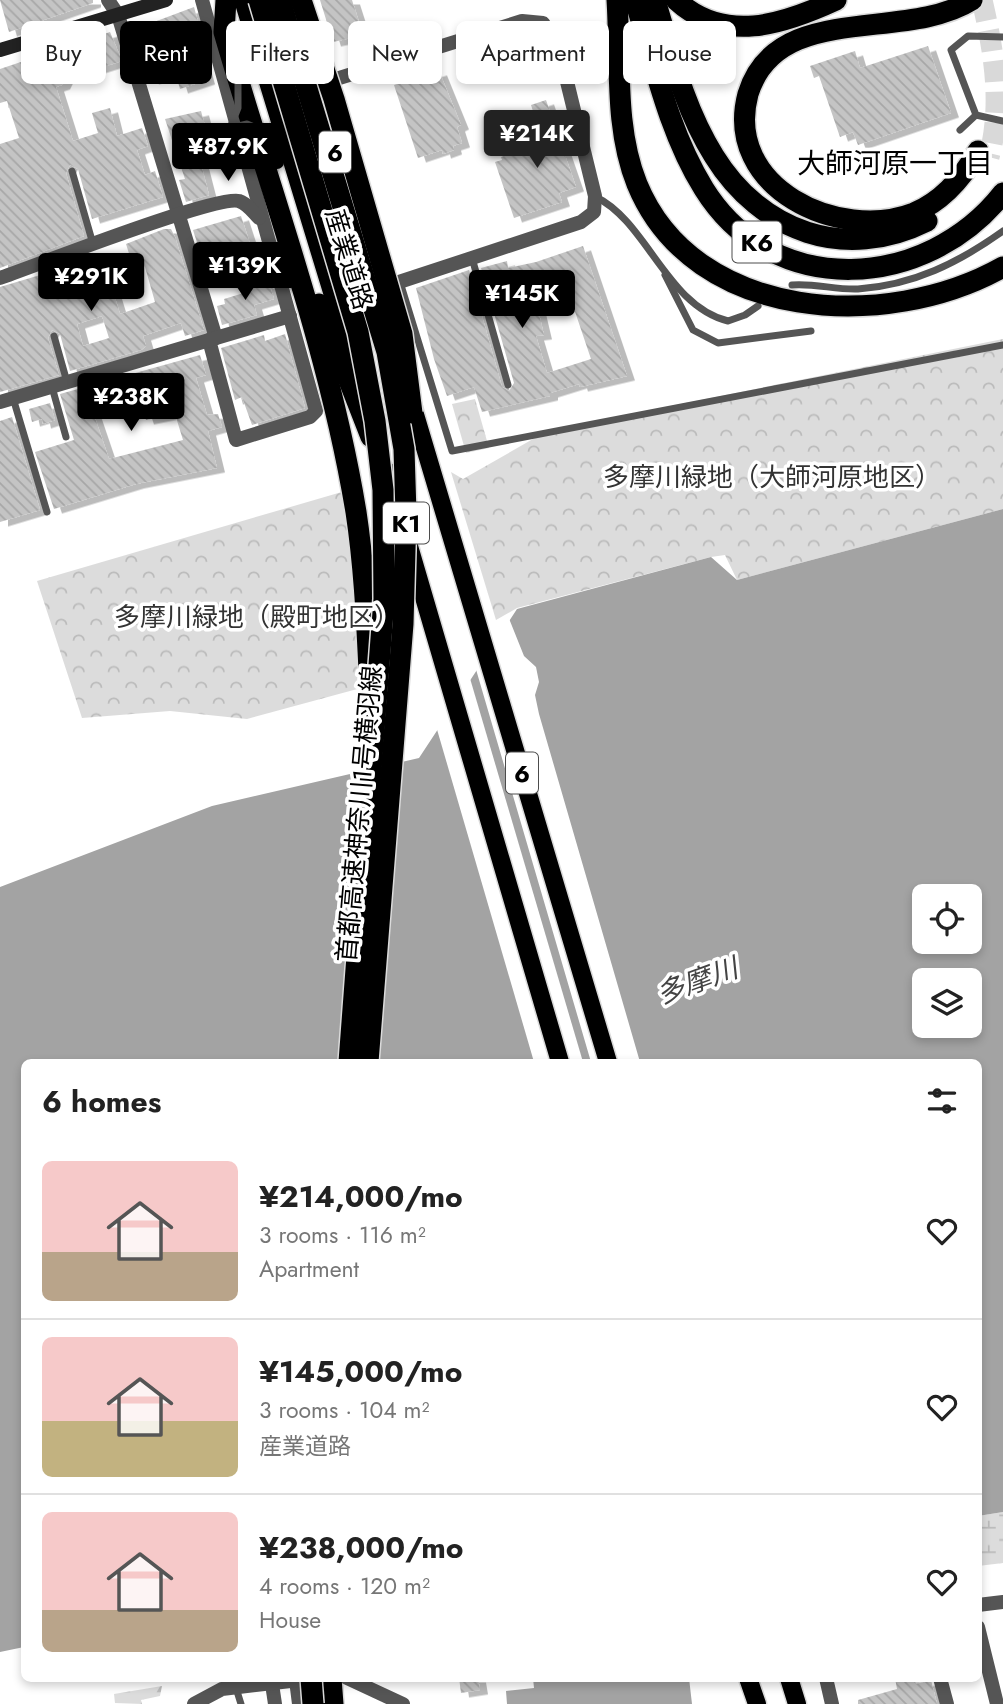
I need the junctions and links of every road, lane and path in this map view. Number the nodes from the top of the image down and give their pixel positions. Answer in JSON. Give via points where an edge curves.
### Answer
{"nodes":[{"id":1,"x":108,"y":0,"type":"edge"},
{"id":2,"x":166,"y":0,"type":"edge"},
{"id":3,"x":202,"y":0,"type":"edge"},
{"id":4,"x":228,"y":0,"type":"edge"},
{"id":5,"x":243,"y":0,"type":"edge"},
{"id":6,"x":259,"y":0,"type":"edge"},
{"id":7,"x":280,"y":0,"type":"edge"},
{"id":8,"x":289,"y":0,"type":"edge"},
{"id":9,"x":301,"y":0,"type":"edge"},
{"id":10,"x":617,"y":0,"type":"edge"},
{"id":11,"x":635,"y":0,"type":"edge"},
{"id":12,"x":655,"y":0,"type":"edge"},
{"id":13,"x":676,"y":0,"type":"edge"},
{"id":14,"x":835,"y":0,"type":"edge"},
{"id":15,"x":972,"y":0,"type":"edge"},
{"id":16,"x":118,"y":15,"type":"junction"},
{"id":17,"x":233,"y":21,"type":"edge"},
{"id":18,"x":1003,"y":37,"type":"edge"},
{"id":19,"x":0,"y":50,"type":"edge"},
{"id":20,"x":238,"y":84,"type":"edge"},
{"id":21,"x":250,"y":84,"type":"edge"},
{"id":22,"x":314,"y":86,"type":"junction"},
{"id":23,"x":976,"y":115,"type":"junction"},
{"id":24,"x":1003,"y":121,"type":"edge"},
{"id":25,"x":960,"y":130,"type":"dead end"},
{"id":26,"x":264,"y":131,"type":"junction"},
{"id":27,"x":72,"y":171,"type":"dead end"},
{"id":28,"x":1003,"y":193,"type":"edge"},
{"id":29,"x":595,"y":197,"type":"junction"},
{"id":30,"x":180,"y":215,"type":"junction"},
{"id":31,"x":261,"y":221,"type":"junction"},
{"id":32,"x":1003,"y":230,"type":"edge"},
{"id":33,"x":93,"y":244,"type":"junction"},
{"id":34,"x":472,"y":258,"type":"junction"},
{"id":35,"x":1003,"y":267,"type":"edge"},
{"id":36,"x":663,"y":271,"type":"junction"},
{"id":37,"x":0,"y":278,"type":"edge"},
{"id":38,"x":400,"y":281,"type":"junction"},
{"id":39,"x":792,"y":285,"type":"dead end"},
{"id":40,"x":382,"y":303,"type":"junction"},
{"id":41,"x":758,"y":306,"type":"dead end"},
{"id":42,"x":290,"y":316,"type":"junction"},
{"id":43,"x":339,"y":318,"type":"junction"},
{"id":44,"x":811,"y":331,"type":"dead end"},
{"id":45,"x":54,"y":337,"type":"dead end"},
{"id":46,"x":213,"y":339,"type":"junction"},
{"id":47,"x":1003,"y":345,"type":"edge"},
{"id":48,"x":67,"y":382,"type":"junction"},
{"id":49,"x":508,"y":385,"type":"dead end"},
{"id":50,"x":52,"y":386,"type":"junction"},
{"id":51,"x":7,"y":400,"type":"edge"},
{"id":52,"x":66,"y":437,"type":"dead end"},
{"id":53,"x":388,"y":492,"type":"junction"},
{"id":54,"x":47,"y":512,"type":"dead end"},
{"id":55,"x":406,"y":565,"type":"junction"},
{"id":56,"x":372,"y":756,"type":"junction"},
{"id":57,"x":349,"y":1059,"type":"edge"},
{"id":58,"x":368,"y":1059,"type":"edge"},
{"id":59,"x":559,"y":1059,"type":"edge"},
{"id":60,"x":607,"y":1059,"type":"edge"},
{"id":61,"x":1003,"y":1602,"type":"edge"},
{"id":62,"x":982,"y":1605,"type":"edge"},
{"id":63,"x":982,"y":1638,"type":"edge"},
{"id":64,"x":285,"y":1682,"type":"edge"},
{"id":65,"x":303,"y":1682,"type":"edge"},
{"id":66,"x":305,"y":1682,"type":"edge"},
{"id":67,"x":331,"y":1682,"type":"edge"},
{"id":68,"x":341,"y":1682,"type":"edge"},
{"id":69,"x":356,"y":1682,"type":"edge"},
{"id":70,"x":739,"y":1682,"type":"edge"},
{"id":71,"x":749,"y":1682,"type":"edge"},
{"id":72,"x":790,"y":1682,"type":"edge"},
{"id":73,"x":826,"y":1682,"type":"edge"},
{"id":74,"x":941,"y":1682,"type":"edge"},
{"id":75,"x":272,"y":1684,"type":"junction"},
{"id":76,"x":998,"y":1684,"type":"edge"},
{"id":77,"x":236,"y":1687,"type":"junction"},
{"id":78,"x":194,"y":1704,"type":"edge"},
{"id":79,"x":241,"y":1704,"type":"edge"},
{"id":80,"x":275,"y":1704,"type":"edge"},
{"id":81,"x":299,"y":1704,"type":"edge"},
{"id":82,"x":313,"y":1704,"type":"edge"},
{"id":83,"x":333,"y":1704,"type":"edge"},
{"id":84,"x":344,"y":1704,"type":"edge"},
{"id":85,"x":403,"y":1704,"type":"edge"},
{"id":86,"x":745,"y":1704,"type":"edge"},
{"id":87,"x":757,"y":1704,"type":"edge"},
{"id":88,"x":797,"y":1704,"type":"edge"},
{"id":89,"x":832,"y":1704,"type":"edge"},
{"id":90,"x":947,"y":1704,"type":"edge"},
{"id":91,"x":997,"y":1704,"type":"edge"}],
"edges":[{"from":1,"to":16,"type":"street"},
{"from":2,"to":16,"type":"street"},
{"from":3,"to":31,"type":"street"},
{"from":4,"to":17,"type":"highway"},
{"from":4,"to":56,"type":"highway","bridge":true,"via":[[225,32],[318,344],[356,511],[366,601]]},
{"from":5,"to":43,"type":"main road","name":"産業道路","number":"6"},
{"from":6,"to":53,"type":"highway","name":"首都高速神奈川1号横羽線","number":"K1","bridge":true,"via":[[358,332]]},
{"from":7,"to":55,"type":"highway","name":"首都高速神奈川1号横羽線","number":"K1","bridge":true,"via":[[394,385],[406,480]]},
{"from":8,"to":22,"type":"main road","name":"産業道路","number":"6"},
{"from":9,"to":55,"type":"highway","bridge":true,"via":[[402,334],[415,461]]},
{"from":10,"to":35,"type":"highway","via":[[623,126],[631,167],[658,221],[703,266],[771,297],[848,305],[934,294]]},
{"from":11,"to":28,"type":"highway","number":"K6","via":[[668,107],[700,181],[730,221],[779,254],[848,270],[897,265],[961,236]]},
{"from":12,"to":15,"type":"highway","number":"K6","via":[[684,91],[714,156],[751,199],[793,227],[861,241],[913,228],[958,199],[983,154],[929,205],[889,219],[857,220],[813,210],[779,190],[759,169],[746,126],[748,96],[759,69],[791,38],[805,31],[839,22],[942,13]]},
{"from":13,"to":14,"type":"highway","via":[[712,23],[741,28],[774,24]]},
{"from":16,"to":19,"type":"street"},
{"from":16,"to":30,"type":"street"},
{"from":18,"to":23,"type":"lane","via":[[968,36],[951,50]]},
{"from":20,"to":26,"type":"lane","bridge":true,"via":[[238,108],[229,128],[247,124]]},
{"from":21,"to":26,"type":"highway","bridge":true},
{"from":22,"to":29,"type":"street","via":[[522,21],[543,23],[559,49]]},
{"from":22,"to":40,"type":"main road","name":"産業道路","number":"6"},
{"from":23,"to":24,"type":"lane"},
{"from":23,"to":25,"type":"lane"},
{"from":26,"to":53,"type":"highway","bridge":true,"via":[[322,312],[371,434]]},
{"from":27,"to":33,"type":"lane"},
{"from":29,"to":34,"type":"street","via":[[594,212],[582,222],[500,242]]},
{"from":29,"to":36,"type":"lane","via":[[614,206]]},
{"from":30,"to":31,"type":"street","via":[[239,201]]},
{"from":30,"to":33,"type":"street"},
{"from":30,"to":46,"type":"street"},
{"from":31,"to":42,"type":"street"},
{"from":32,"to":39,"type":"lane","via":[[965,257],[914,280],[856,289]]},
{"from":33,"to":37,"type":"street"},
{"from":34,"to":38,"type":"street"},
{"from":34,"to":49,"type":"lane"},
{"from":36,"to":41,"type":"lane","via":[[715,318],[728,321]]},
{"from":36,"to":44,"type":"lane","via":[[693,330],[718,343]]},
{"from":38,"to":40,"type":"street"},
{"from":38,"to":47,"type":"lane","via":[[452,451]]},
{"from":40,"to":43,"type":"street"},
{"from":40,"to":60,"type":"main road","name":"産業道路","number":"6"},
{"from":42,"to":46,"type":"street"},
{"from":42,"to":46,"type":"street","via":[[316,411],[310,417],[236,440]]},
{"from":43,"to":53,"type":"main road","name":"産業道路","number":"6"},
{"from":45,"to":48,"type":"lane"},
{"from":46,"to":48,"type":"street"},
{"from":48,"to":50,"type":"street"},
{"from":50,"to":51,"type":"street"},
{"from":50,"to":52,"type":"lane"},
{"from":51,"to":54,"type":"lane"},
{"from":53,"to":56,"type":"highway","name":"首都高速神奈川1号横羽線","number":"K1","bridge":true},
{"from":53,"to":59,"type":"main road","number":"6","bridge":true},
{"from":55,"to":58,"type":"highway","name":"首都高速神奈川1号横羽線","number":"K1","bridge":true},
{"from":56,"to":57,"type":"highway","name":"首都高速神奈川1号横羽線","number":"K1","bridge":true},
{"from":61,"to":62,"type":"street"},
{"from":63,"to":76,"type":"street"},
{"from":64,"to":75,"type":"street"},
{"from":65,"to":81,"type":"street"},
{"from":66,"to":82,"type":"highway","bridge":true},
{"from":67,"to":83,"type":"highway"},
{"from":68,"to":84,"type":"street"},
{"from":69,"to":85,"type":"street"},
{"from":70,"to":86,"type":"main road"},
{"from":71,"to":87,"type":"main road"},
{"from":72,"to":88,"type":"main road"},
{"from":73,"to":89,"type":"street"},
{"from":74,"to":90,"type":"street"},
{"from":75,"to":77,"type":"street"},
{"from":75,"to":80,"type":"street"},
{"from":76,"to":91,"type":"street"},
{"from":77,"to":78,"type":"street"},
{"from":77,"to":79,"type":"lane"}]}
